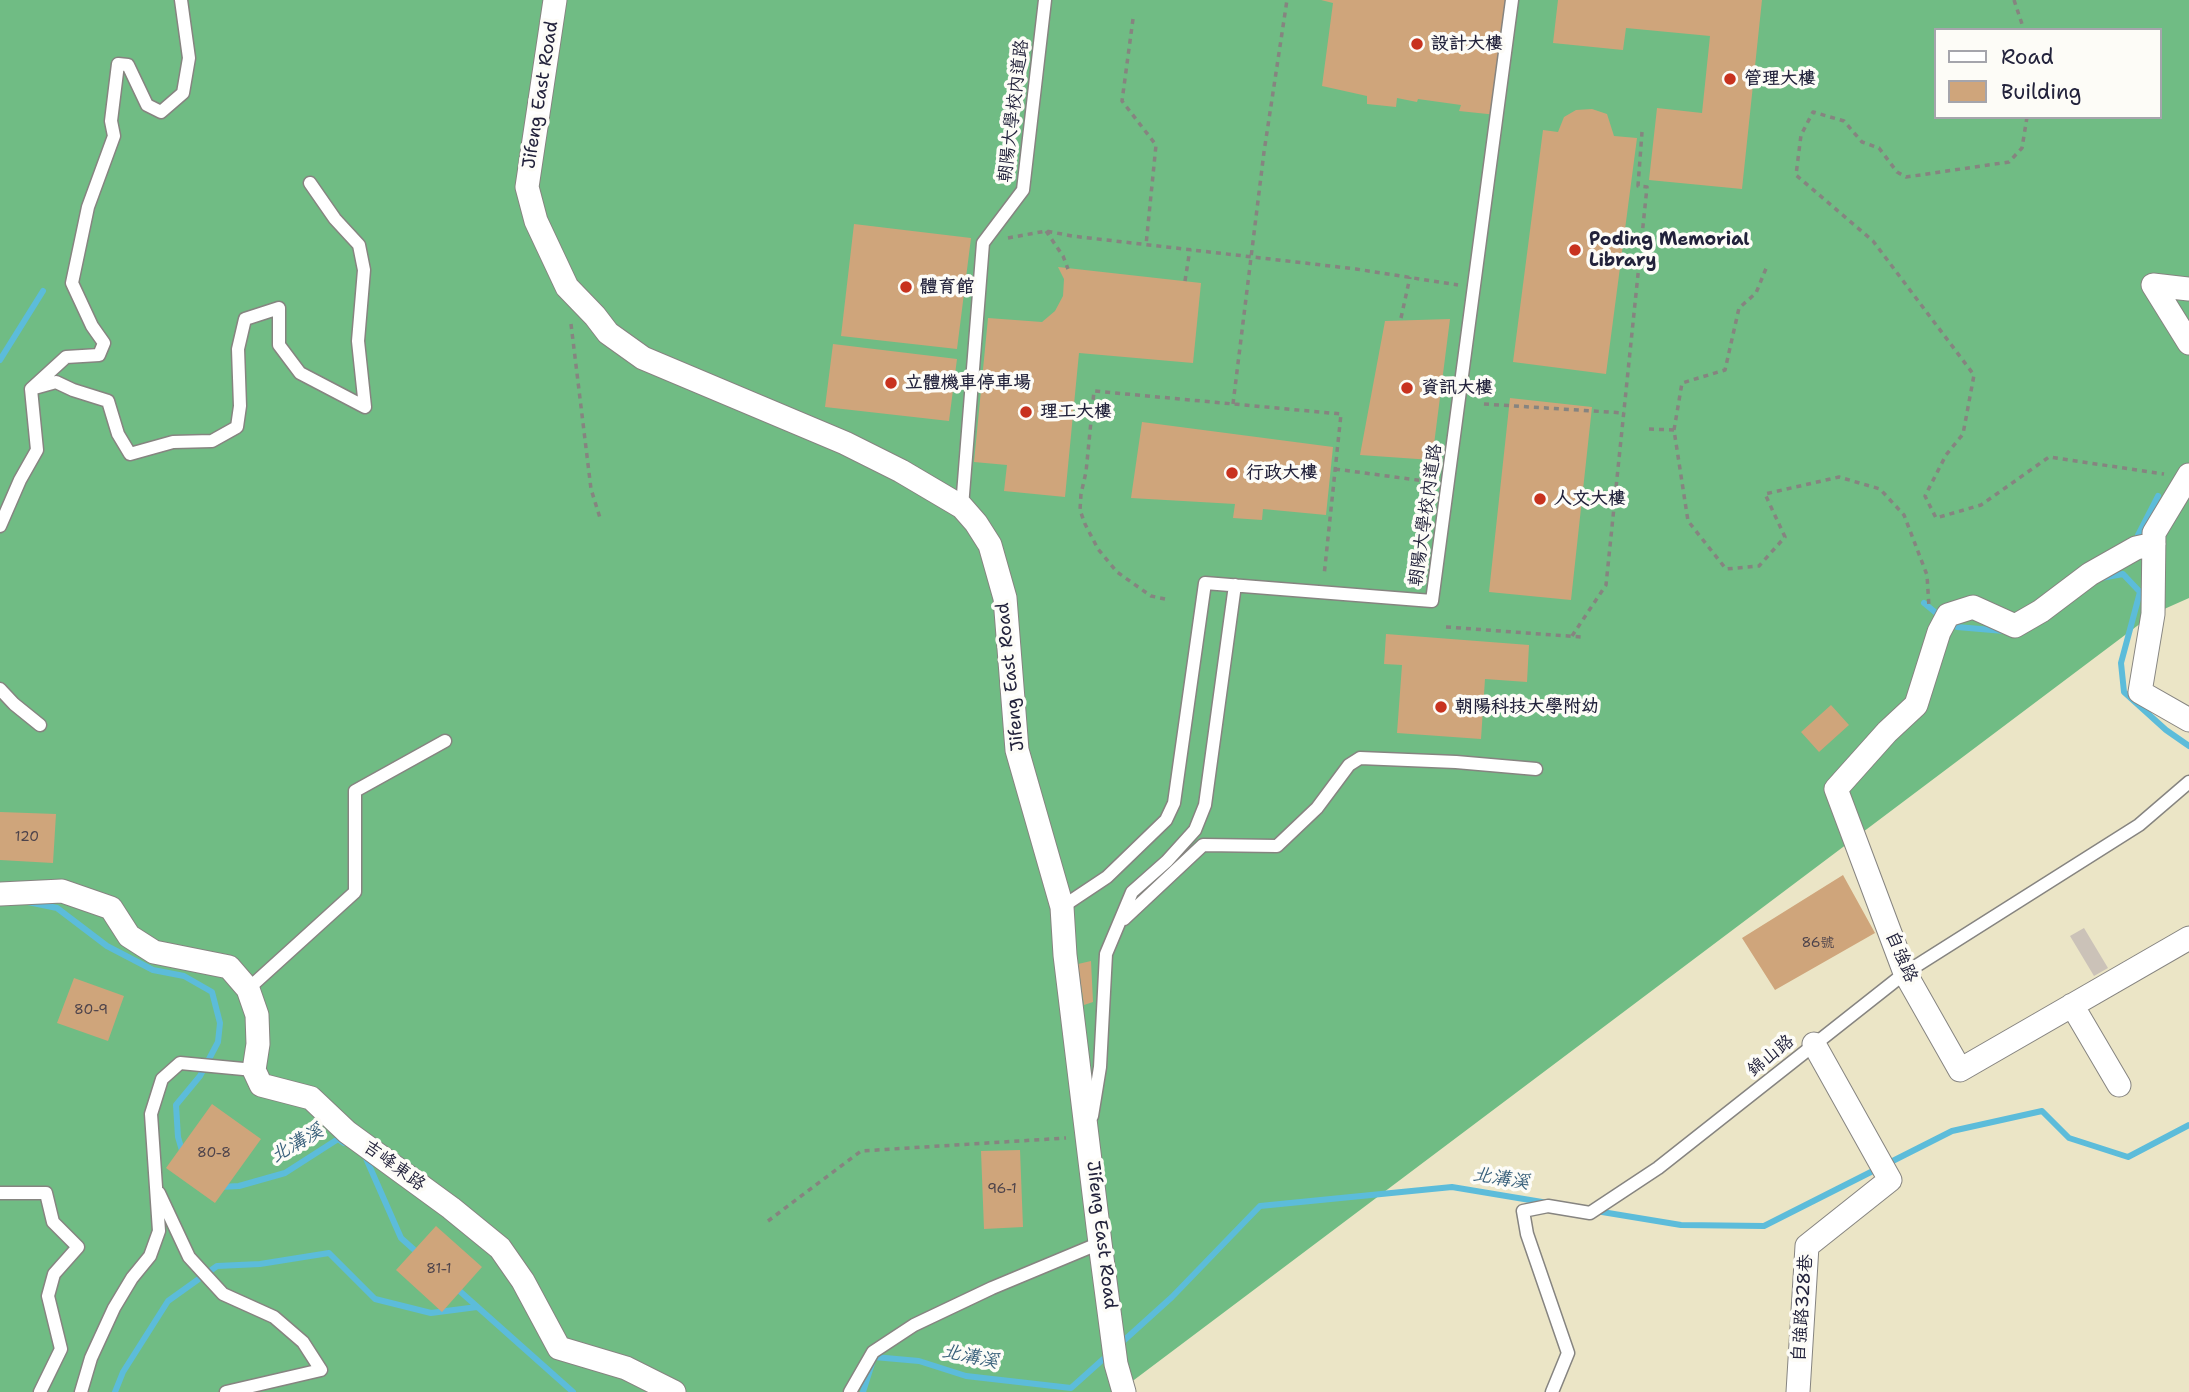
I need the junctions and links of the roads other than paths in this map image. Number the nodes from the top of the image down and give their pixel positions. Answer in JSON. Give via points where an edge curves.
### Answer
{"nodes":[{"id":1,"x":181,"y":0,"type":"edge"},
{"id":2,"x":555,"y":0,"type":"edge"},
{"id":3,"x":1045,"y":0,"type":"edge"},
{"id":4,"x":1512,"y":0,"type":"edge"},
{"id":5,"x":310,"y":183,"type":"dead end"},
{"id":6,"x":2189,"y":289,"type":"edge"},
{"id":7,"x":2189,"y":344,"type":"edge"},
{"id":8,"x":31,"y":389,"type":"junction"},
{"id":9,"x":2188,"y":477,"type":"edge"},
{"id":10,"x":962,"y":507,"type":"junction"},
{"id":11,"x":0,"y":526,"type":"edge"},
{"id":12,"x":2154,"y":544,"type":"junction"},
{"id":13,"x":1235,"y":585,"type":"junction"},
{"id":14,"x":0,"y":689,"type":"edge"},
{"id":15,"x":2189,"y":720,"type":"edge"},
{"id":16,"x":40,"y":725,"type":"dead end"},
{"id":17,"x":445,"y":741,"type":"dead end"},
{"id":18,"x":1536,"y":769,"type":"dead end"},
{"id":19,"x":2189,"y":782,"type":"edge"},
{"id":20,"x":1,"y":897,"type":"edge"},
{"id":21,"x":1062,"y":907,"type":"junction"},
{"id":22,"x":2188,"y":942,"type":"edge"},
{"id":23,"x":1108,"y":951,"type":"junction"},
{"id":24,"x":1905,"y":973,"type":"junction"},
{"id":25,"x":248,"y":989,"type":"junction"},
{"id":26,"x":2072,"y":1005,"type":"junction"},
{"id":27,"x":1814,"y":1044,"type":"junction"},
{"id":28,"x":254,"y":1070,"type":"junction"},
{"id":29,"x":2119,"y":1085,"type":"dead end"},
{"id":30,"x":1089,"y":1137,"type":"junction"},
{"id":31,"x":155,"y":1183,"type":"junction"},
{"id":32,"x":0,"y":1193,"type":"edge"},
{"id":33,"x":1100,"y":1243,"type":"junction"},
{"id":34,"x":40,"y":1392,"type":"edge"},
{"id":35,"x":81,"y":1392,"type":"edge"},
{"id":36,"x":226,"y":1392,"type":"edge"},
{"id":37,"x":674,"y":1392,"type":"edge"},
{"id":38,"x":850,"y":1392,"type":"edge"},
{"id":39,"x":1124,"y":1392,"type":"edge"},
{"id":40,"x":1552,"y":1392,"type":"edge"},
{"id":41,"x":1798,"y":1392,"type":"edge"}],
"edges":[{"from":1,"to":8,"type":"lane","via":[[188,58],[183,93],[161,112],[147,105],[128,65],[118,64],[111,121],[114,136],[88,207],[72,283],[104,342],[99,355],[66,357]]},
{"from":2,"to":10,"type":"street","name":"Jifeng East Road","via":[[527,187],[536,221],[567,287],[608,334],[643,358],[845,443]]},
{"from":3,"to":10,"type":"lane","name":"朝陽大學校內道路","via":[[1023,190],[983,243]]},
{"from":4,"to":13,"type":"lane","name":"朝陽大學校內道路","via":[[1432,601]]},
{"from":5,"to":8,"type":"lane","via":[[359,245],[364,270],[358,341],[365,407],[300,373],[279,345],[279,308],[245,319],[238,349],[237,427],[212,441],[173,443],[130,454],[108,401],[56,382]]},
{"from":6,"to":7,"type":"street","via":[[2153,285]]},
{"from":8,"to":11,"type":"lane","via":[[37,450]]},
{"from":9,"to":12,"type":"street","via":[[2154,533]]},
{"from":10,"to":21,"type":"street","name":"Jifeng East Road","via":[[990,545],[1005,598],[1015,664],[1017,750]]},
{"from":12,"to":15,"type":"street","via":[[2153,614],[2140,692]]},
{"from":12,"to":24,"type":"street","name":"自強路","via":[[2136,548],[2101,568],[2015,626],[1973,607],[1948,615],[1916,705],[1836,789]]},
{"from":13,"to":21,"type":"lane","name":"朝陽大學校內道路","via":[[1205,583],[1174,803],[1166,820],[1107,877]]},
{"from":13,"to":23,"type":"lane","via":[[1205,805],[1195,830],[1132,892]]},
{"from":14,"to":16,"type":"lane"},
{"from":17,"to":25,"type":"lane","via":[[355,791],[355,892]]},
{"from":18,"to":23,"type":"lane","via":[[1360,758],[1277,846],[1203,845],[1125,916]]},
{"from":19,"to":24,"type":"lane","name":"錦山路","via":[[2139,825]]},
{"from":20,"to":25,"type":"street","via":[[62,891],[111,908],[129,936],[154,953],[229,967]]},
{"from":21,"to":30,"type":"street","name":"Jifeng East Road"},
{"from":22,"to":26,"type":"street","name":"自強路"},
{"from":23,"to":30,"type":"lane","via":[[1100,1067]]},
{"from":24,"to":26,"type":"street","name":"自強路","via":[[1960,1070]]},
{"from":24,"to":27,"type":"lane","name":"錦山路"},
{"from":25,"to":28,"type":"street","via":[[257,1015]]},
{"from":26,"to":29,"type":"street"},
{"from":27,"to":40,"type":"lane","name":"錦山路","via":[[1658,1168],[1590,1213],[1548,1206],[1523,1211],[1568,1353]]},
{"from":27,"to":41,"type":"street","name":"自強路328巷","via":[[1890,1180],[1807,1246]]},
{"from":28,"to":31,"type":"lane","via":[[180,1063],[162,1079],[151,1114]]},
{"from":28,"to":37,"type":"street","name":"吉峰東路","via":[[261,1085],[311,1098],[347,1132],[500,1248],[559,1348],[626,1368]]},
{"from":30,"to":33,"type":"street","name":"Jifeng East Road"},
{"from":31,"to":35,"type":"lane","via":[[159,1231],[150,1256],[114,1308]]},
{"from":31,"to":36,"type":"lane","via":[[188,1258],[223,1294],[274,1317],[303,1342],[321,1370]]},
{"from":32,"to":34,"type":"lane","via":[[46,1193],[54,1222],[78,1247],[54,1275],[48,1296],[61,1349]]},
{"from":33,"to":38,"type":"lane","via":[[914,1325],[873,1352]]},
{"from":33,"to":39,"type":"street","name":"Jifeng East Road"}]}
